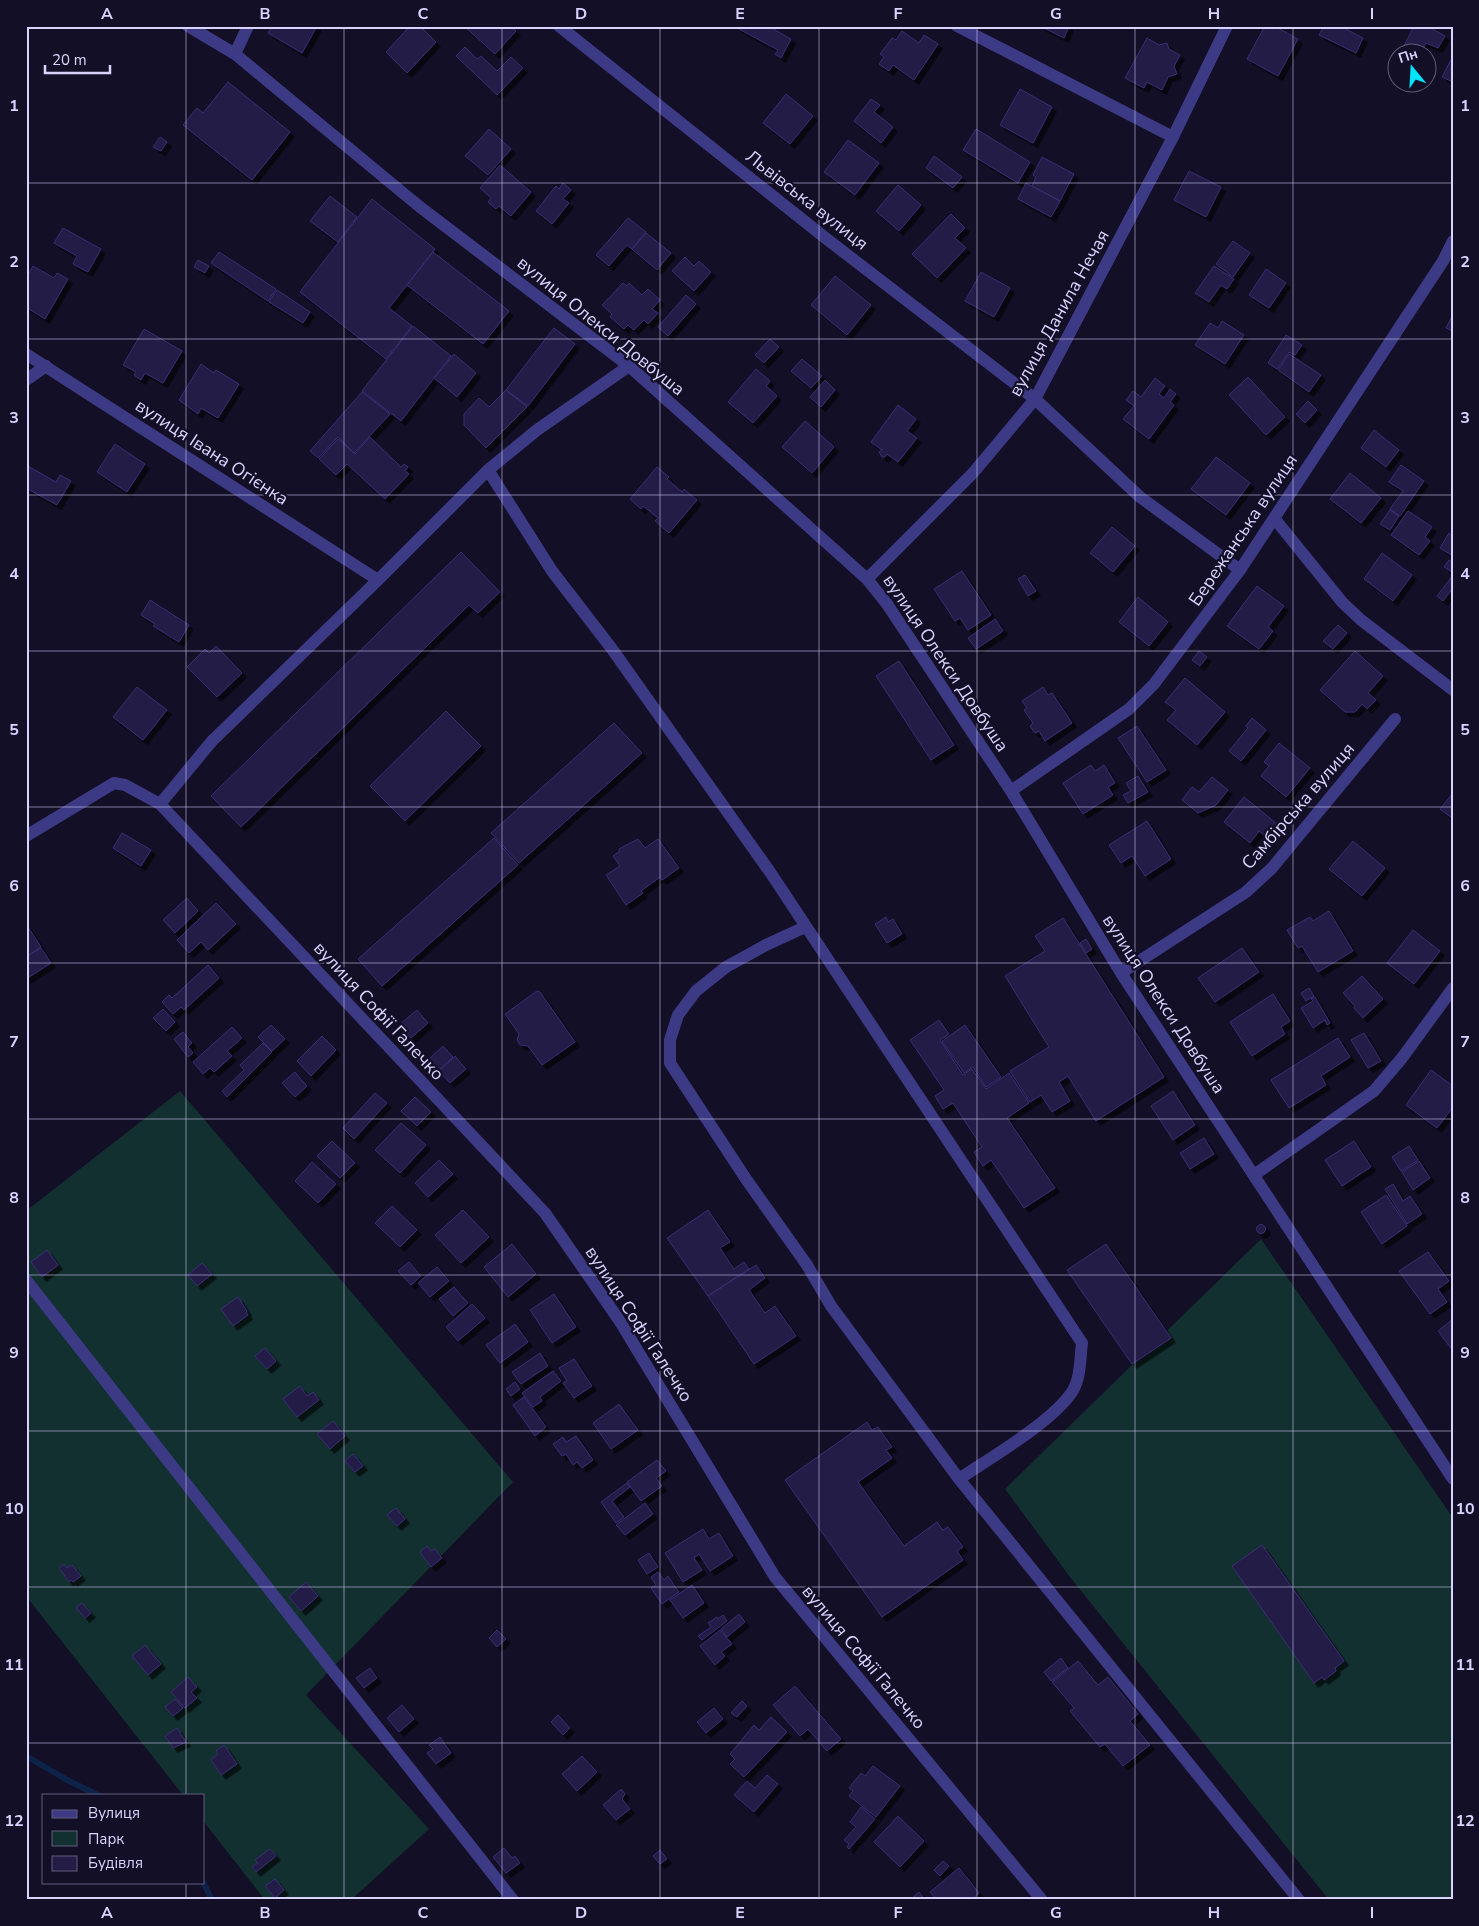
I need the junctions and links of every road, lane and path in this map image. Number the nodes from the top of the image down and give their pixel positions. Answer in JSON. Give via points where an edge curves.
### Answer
{"nodes":[{"id":1,"x":188,"y":26,"type":"edge"},
{"id":2,"x":248,"y":26,"type":"edge"},
{"id":3,"x":559,"y":26,"type":"edge"},
{"id":4,"x":957,"y":26,"type":"edge"},
{"id":5,"x":1228,"y":26,"type":"edge"},
{"id":6,"x":235,"y":54,"type":"junction"},
{"id":7,"x":1172,"y":137,"type":"junction"},
{"id":8,"x":1453,"y":241,"type":"edge"},
{"id":9,"x":1448,"y":263,"type":"edge"},
{"id":10,"x":26,"y":354,"type":"edge"},
{"id":11,"x":46,"y":366,"type":"junction"},
{"id":12,"x":629,"y":366,"type":"junction"},
{"id":13,"x":26,"y":380,"type":"edge"},
{"id":14,"x":1035,"y":400,"type":"junction"},
{"id":15,"x":488,"y":470,"type":"junction"},
{"id":16,"x":1274,"y":518,"type":"junction"},
{"id":17,"x":1240,"y":570,"type":"junction"},
{"id":18,"x":867,"y":579,"type":"junction"},
{"id":19,"x":378,"y":580,"type":"junction"},
{"id":20,"x":1453,"y":690,"type":"edge"},
{"id":21,"x":1395,"y":719,"type":"dead end"},
{"id":22,"x":1011,"y":791,"type":"junction"},
{"id":23,"x":160,"y":804,"type":"junction"},
{"id":24,"x":26,"y":836,"type":"edge"},
{"id":25,"x":805,"y":927,"type":"junction"},
{"id":26,"x":1121,"y":973,"type":"junction"},
{"id":27,"x":1453,"y":988,"type":"edge"},
{"id":28,"x":1254,"y":1175,"type":"junction"},
{"id":29,"x":26,"y":1280,"type":"edge"},
{"id":30,"x":959,"y":1479,"type":"junction"},
{"id":31,"x":1453,"y":1479,"type":"edge"},
{"id":32,"x":513,"y":1900,"type":"edge"},
{"id":33,"x":1042,"y":1900,"type":"edge"},
{"id":34,"x":1299,"y":1900,"type":"edge"}],
"edges":[{"from":1,"to":6,"type":"street","name":"вулиця Олекси Довбуша"},
{"from":2,"to":6,"type":"street"},
{"from":3,"to":14,"type":"street","name":"Львівська вулиця"},
{"from":4,"to":7,"type":"street"},
{"from":5,"to":7,"type":"street","name":"вулиця Данила Нечая"},
{"from":6,"to":12,"type":"street","name":"вулиця Олекси Довбуша","via":[[420,206]]},
{"from":7,"to":14,"type":"street","name":"вулиця Данила Нечая"},
{"from":8,"to":9,"type":"street","name":"Бережанська вулиця"},
{"from":9,"to":16,"type":"street","name":"Бережанська вулиця"},
{"from":10,"to":11,"type":"street","name":"вулиця Івана Огієнка"},
{"from":11,"to":13,"type":"street"},
{"from":11,"to":19,"type":"street","name":"вулиця Івана Огієнка"},
{"from":12,"to":15,"type":"street","via":[[537,430]]},
{"from":12,"to":18,"type":"street","name":"вулиця Олекси Довбуша"},
{"from":14,"to":17,"type":"street","name":"Львівська вулиця","via":[[1140,496]]},
{"from":14,"to":18,"type":"street","name":"вулиця Данила Нечая","via":[[973,473]]},
{"from":15,"to":19,"type":"street"},
{"from":15,"to":25,"type":"street","via":[[552,571],[629,672]]},
{"from":16,"to":17,"type":"street","name":"Бережанська вулиця"},
{"from":16,"to":20,"type":"street","via":[[1342,602]]},
{"from":17,"to":22,"type":"street","name":"Бережанська вулиця","via":[[1154,684],[1129,709]]},
{"from":18,"to":22,"type":"street","name":"вулиця Олекси Довбуша"},
{"from":19,"to":23,"type":"street","via":[[212,741]]},
{"from":21,"to":26,"type":"street","name":"Самбірська вулиця","via":[[1272,868],[1253,886]]},
{"from":22,"to":26,"type":"street","name":"вулиця Олекси Довбуша"},
{"from":23,"to":24,"type":"street","name":"вулиця Софії Галечко","via":[[125,785],[114,783]]},
{"from":23,"to":33,"type":"street","name":"вулиця Софії Галечко","via":[[545,1213],[620,1320],[775,1577]]},
{"from":25,"to":30,"type":"street","via":[[1082,1343],[1078,1374],[1067,1397],[1027,1433]]},
{"from":25,"to":30,"type":"street","via":[[726,966],[696,991],[678,1015],[670,1040],[670,1063],[831,1306]]},
{"from":26,"to":28,"type":"street","name":"вулиця Олекси Довбуша"},
{"from":27,"to":28,"type":"street","via":[[1374,1091]]},
{"from":28,"to":31,"type":"street","name":"вулиця Олекси Довбуша"},
{"from":29,"to":32,"type":"street"},
{"from":30,"to":34,"type":"street"}]}
